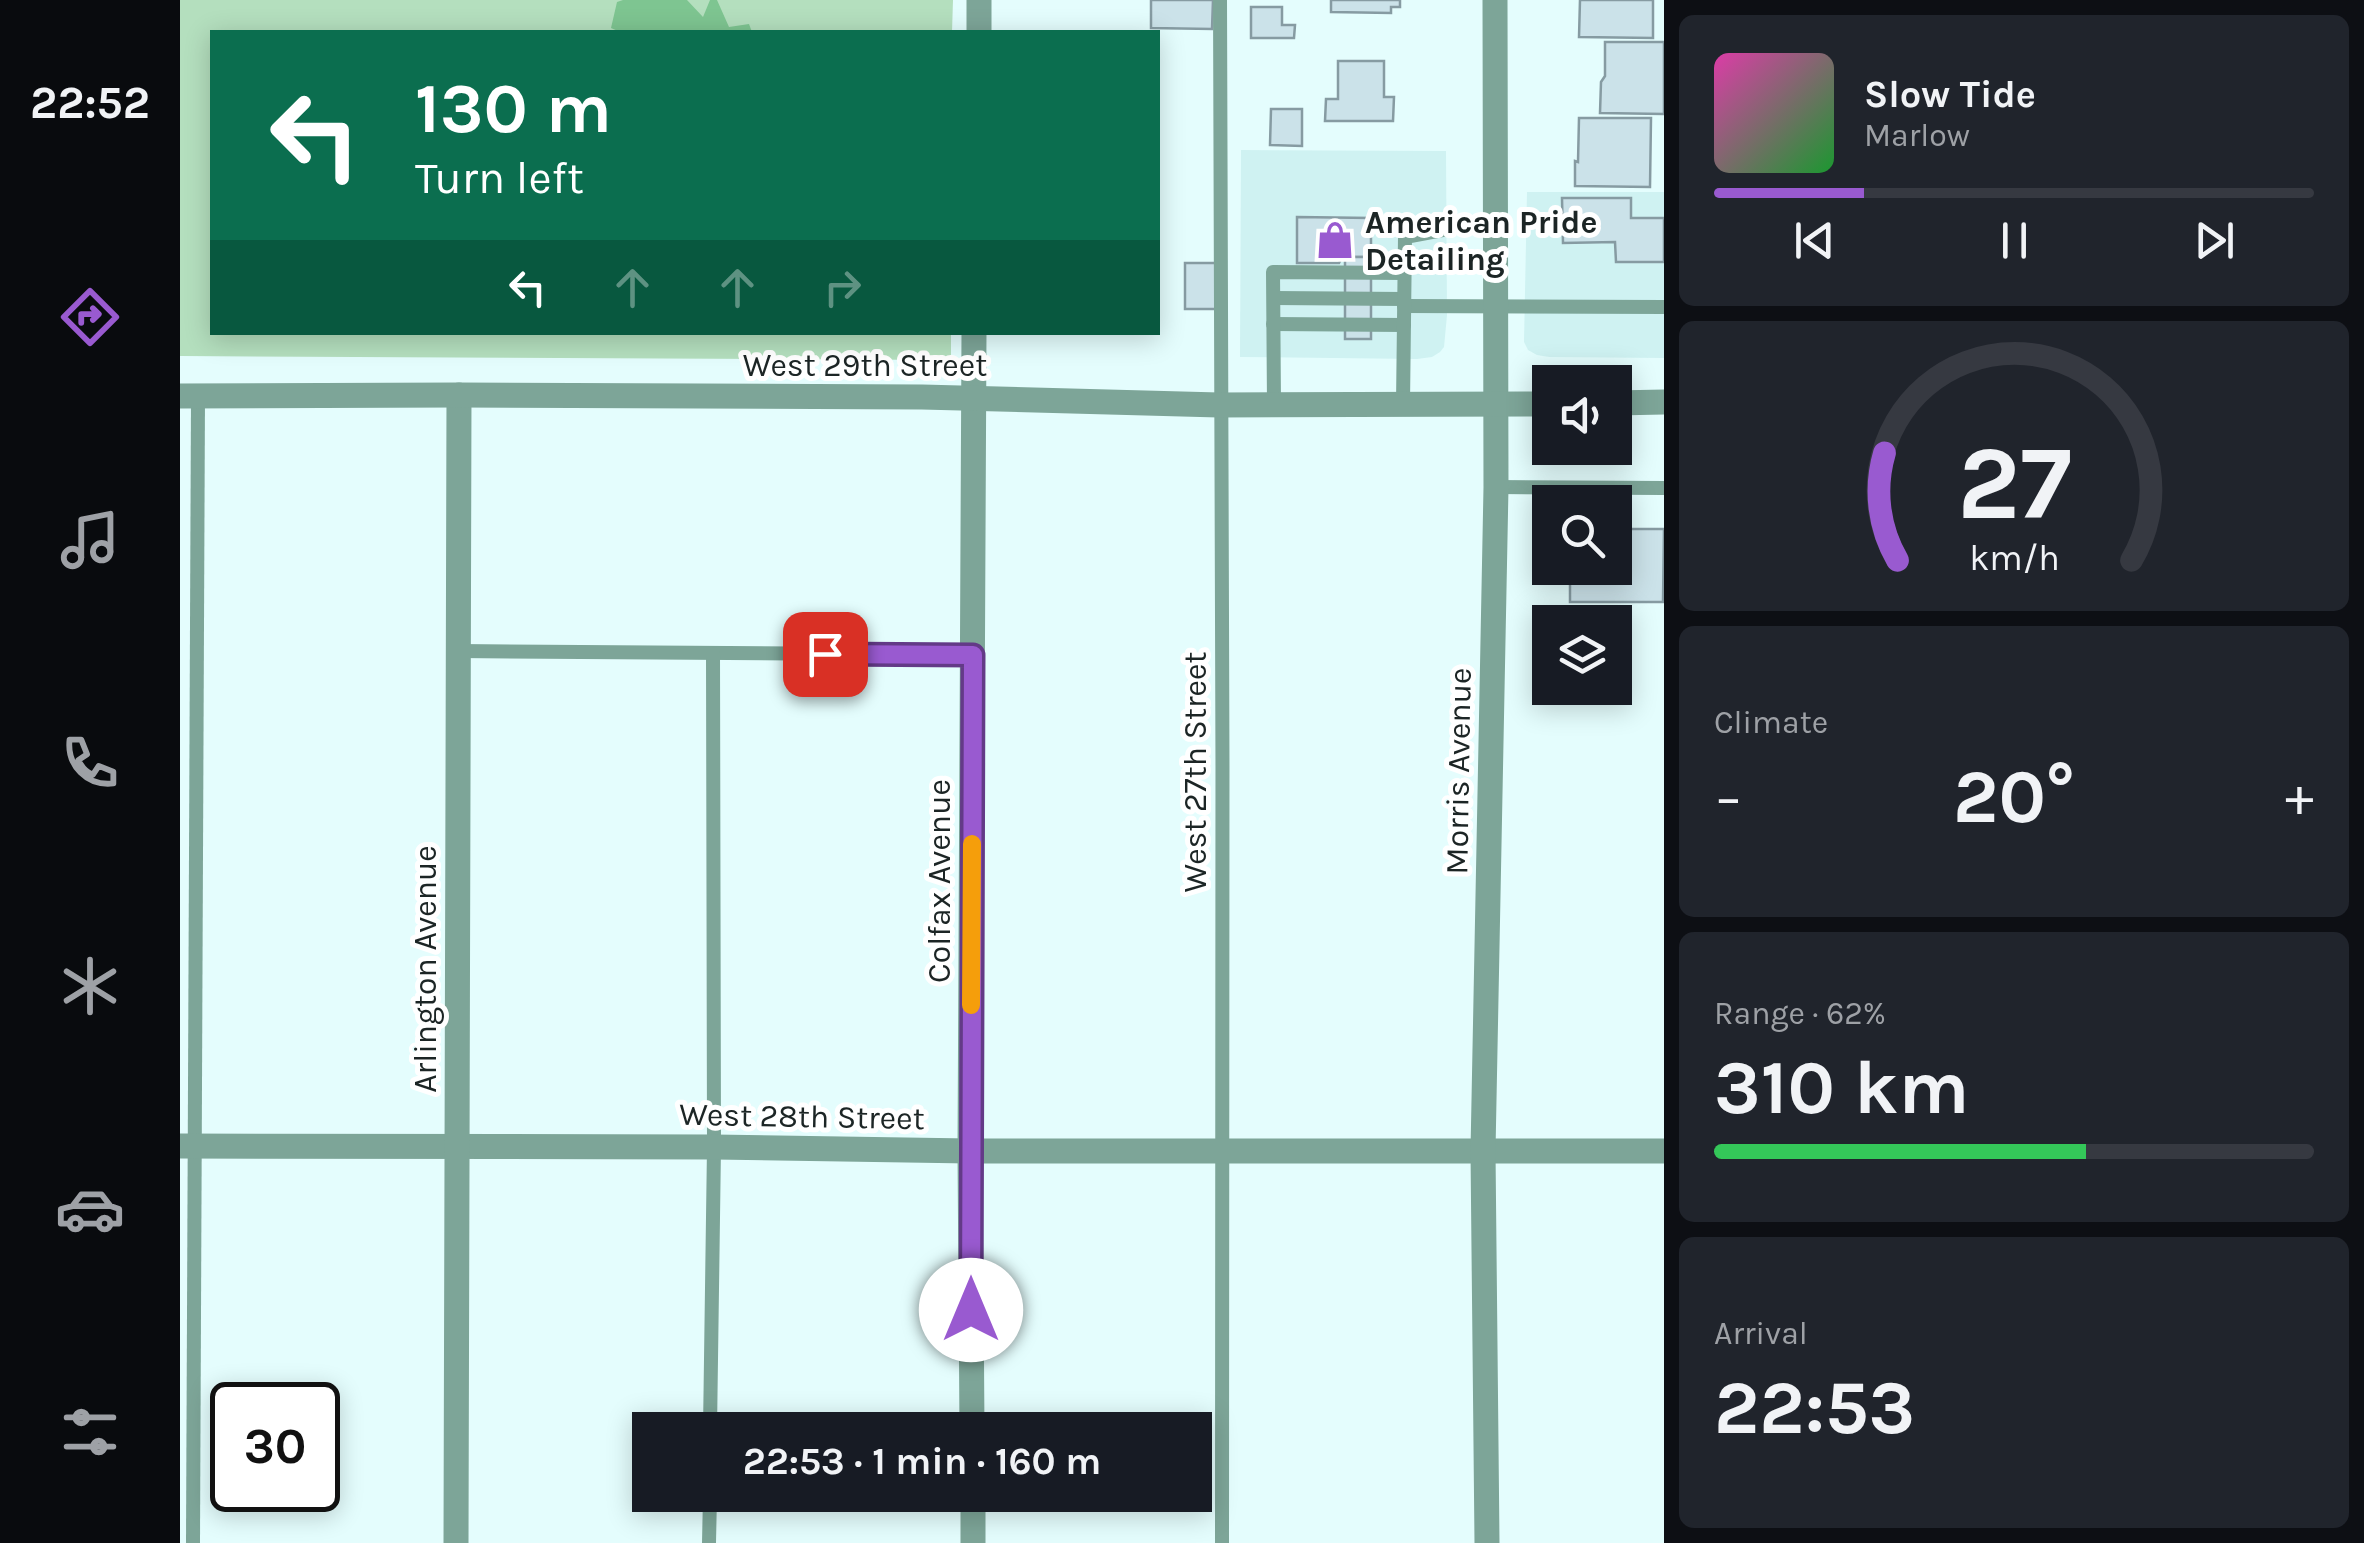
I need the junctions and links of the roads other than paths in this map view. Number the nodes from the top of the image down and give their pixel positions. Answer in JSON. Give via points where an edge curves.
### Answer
{"nodes":[{"id":1,"x":979,"y":0,"type":"edge"},
{"id":2,"x":1220,"y":0,"type":"edge"},
{"id":3,"x":1495,"y":0,"type":"edge"},
{"id":4,"x":979,"y":30,"type":"edge"},
{"id":5,"x":1496,"y":220,"type":"junction"},
{"id":6,"x":1404,"y":272,"type":"junction"},
{"id":7,"x":1274,"y":298,"type":"junction"},
{"id":8,"x":1404,"y":302,"type":"junction"},
{"id":9,"x":1496,"y":306,"type":"junction"},
{"id":10,"x":1664,"y":307,"type":"edge"},
{"id":11,"x":1274,"y":324,"type":"junction"},
{"id":12,"x":1404,"y":325,"type":"junction"},
{"id":13,"x":974,"y":335,"type":"edge"},
{"id":14,"x":459,"y":394,"type":"junction"},
{"id":15,"x":189,"y":396,"type":"edge"},
{"id":16,"x":974,"y":398,"type":"junction"},
{"id":17,"x":1664,"y":402,"type":"edge"},
{"id":18,"x":1632,"y":403,"type":"edge"},
{"id":19,"x":1220,"y":404,"type":"junction"},
{"id":20,"x":1402,"y":404,"type":"junction"},
{"id":21,"x":1496,"y":404,"type":"junction"},
{"id":22,"x":1532,"y":404,"type":"edge"},
{"id":23,"x":1274,"y":405,"type":"junction"},
{"id":24,"x":1496,"y":487,"type":"junction"},
{"id":25,"x":1664,"y":488,"type":"edge"},
{"id":26,"x":459,"y":652,"type":"junction"},
{"id":27,"x":714,"y":654,"type":"junction"},
{"id":28,"x":973,"y":655,"type":"junction"},
{"id":29,"x":188,"y":1146,"type":"edge"},
{"id":30,"x":456,"y":1147,"type":"junction"},
{"id":31,"x":714,"y":1147,"type":"junction"},
{"id":32,"x":970,"y":1151,"type":"junction"},
{"id":33,"x":1483,"y":1151,"type":"junction"},
{"id":34,"x":1225,"y":1152,"type":"junction"},
{"id":35,"x":1664,"y":1152,"type":"edge"},
{"id":36,"x":710,"y":1412,"type":"edge"},
{"id":37,"x":972,"y":1412,"type":"edge"},
{"id":38,"x":710,"y":1512,"type":"edge"},
{"id":39,"x":972,"y":1512,"type":"edge"},
{"id":40,"x":193,"y":1543,"type":"edge"},
{"id":41,"x":456,"y":1543,"type":"edge"},
{"id":42,"x":709,"y":1543,"type":"edge"},
{"id":43,"x":973,"y":1543,"type":"edge"},
{"id":44,"x":1222,"y":1543,"type":"edge"},
{"id":45,"x":1487,"y":1543,"type":"edge"}],
"edges":[{"from":1,"to":4,"type":"street"},
{"from":2,"to":19,"type":"lane","name":"West 27th Street"},
{"from":3,"to":5,"type":"street","name":"Morris Avenue"},
{"from":5,"to":6,"type":"lane","via":[[1405,237]]},
{"from":5,"to":9,"type":"street","name":"Morris Avenue"},
{"from":6,"to":7,"type":"lane","via":[[1273,272]]},
{"from":6,"to":8,"type":"lane"},
{"from":7,"to":8,"type":"lane"},
{"from":7,"to":11,"type":"lane"},
{"from":8,"to":9,"type":"lane"},
{"from":8,"to":12,"type":"lane"},
{"from":9,"to":10,"type":"lane"},
{"from":9,"to":21,"type":"street","name":"Morris Avenue"},
{"from":11,"to":12,"type":"lane"},
{"from":11,"to":23,"type":"lane"},
{"from":12,"to":20,"type":"lane"},
{"from":13,"to":16,"type":"street","name":"Colfax Avenue"},
{"from":14,"to":15,"type":"street","name":"West 29th Street"},
{"from":14,"to":16,"type":"street","name":"West 29th Street"},
{"from":14,"to":26,"type":"street","name":"Arlington Avenue"},
{"from":15,"to":29,"type":"lane"},
{"from":16,"to":19,"type":"street","name":"West 29th Street"},
{"from":16,"to":28,"type":"street","name":"Colfax Avenue"},
{"from":17,"to":18,"type":"street"},
{"from":19,"to":23,"type":"street","name":"West 29th Street"},
{"from":19,"to":34,"type":"lane","name":"West 27th Street"},
{"from":20,"to":21,"type":"street","name":"West 29th Street"},
{"from":20,"to":23,"type":"street","name":"West 29th Street"},
{"from":21,"to":22,"type":"street","name":"West 29th Street"},
{"from":21,"to":24,"type":"street","name":"Morris Avenue"},
{"from":24,"to":25,"type":"lane"},
{"from":24,"to":33,"type":"street","name":"Morris Avenue"},
{"from":26,"to":27,"type":"lane"},
{"from":26,"to":30,"type":"street","name":"Arlington Avenue"},
{"from":27,"to":28,"type":"lane"},
{"from":27,"to":31,"type":"lane"},
{"from":28,"to":32,"type":"street","name":"Colfax Avenue"},
{"from":29,"to":30,"type":"street","name":"West 28th Street"},
{"from":29,"to":40,"type":"lane"},
{"from":30,"to":31,"type":"street","name":"West 28th Street"},
{"from":30,"to":41,"type":"street","name":"Arlington Avenue"},
{"from":31,"to":32,"type":"street","name":"West 28th Street"},
{"from":31,"to":36,"type":"lane"},
{"from":32,"to":34,"type":"street","name":"West 28th Street"},
{"from":32,"to":37,"type":"street","name":"Colfax Avenue"},
{"from":33,"to":34,"type":"street","name":"West 28th Street"},
{"from":33,"to":35,"type":"street","name":"West 28th Street"},
{"from":33,"to":45,"type":"street","name":"Morris Avenue"},
{"from":34,"to":44,"type":"lane","name":"West 27th Street"},
{"from":38,"to":42,"type":"lane"},
{"from":39,"to":43,"type":"street"}]}
